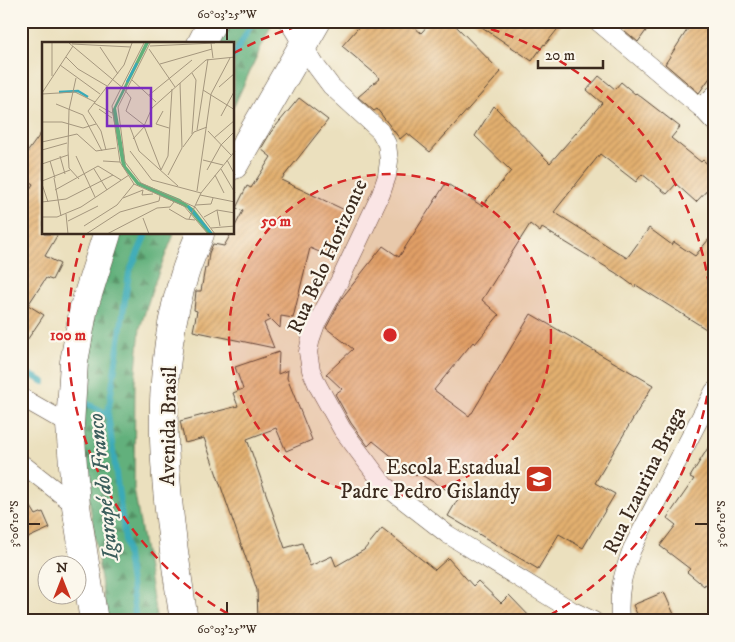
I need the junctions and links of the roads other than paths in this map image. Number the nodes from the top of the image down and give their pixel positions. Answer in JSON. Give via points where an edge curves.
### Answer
{"nodes":[{"id":1,"x":213,"y":21,"type":"edge"},
{"id":2,"x":288,"y":21,"type":"edge"},
{"id":3,"x":317,"y":21,"type":"edge"},
{"id":4,"x":597,"y":21,"type":"edge"},
{"id":5,"x":202,"y":42,"type":"edge"},
{"id":6,"x":302,"y":45,"type":"junction"},
{"id":7,"x":714,"y":95,"type":"edge"},
{"id":8,"x":701,"y":108,"type":"junction"},
{"id":9,"x":714,"y":122,"type":"edge"},
{"id":10,"x":235,"y":163,"type":"edge"},
{"id":11,"x":107,"y":235,"type":"edge"},
{"id":12,"x":200,"y":235,"type":"edge"},
{"id":13,"x":714,"y":391,"type":"edge"},
{"id":14,"x":21,"y":397,"type":"edge"},
{"id":15,"x":70,"y":425,"type":"junction"},
{"id":16,"x":21,"y":463,"type":"edge"},
{"id":17,"x":76,"y":506,"type":"junction"},
{"id":18,"x":94,"y":621,"type":"edge"},
{"id":19,"x":184,"y":621,"type":"edge"},
{"id":20,"x":594,"y":621,"type":"edge"},
{"id":21,"x":620,"y":621,"type":"edge"}],
"edges":[{"from":1,"to":5,"type":"highway"},
{"from":2,"to":6,"type":"street","name":"Rua Belo Horizonte"},
{"from":3,"to":6,"type":"highway"},
{"from":4,"to":8,"type":"street"},
{"from":6,"to":10,"type":"highway"},
{"from":6,"to":20,"type":"street","name":"Rua Belo Horizonte","via":[[331,86],[380,131],[387,144],[389,161],[381,194],[311,338],[308,352],[318,386],[342,430],[384,485],[447,534]]},
{"from":7,"to":8,"type":"street"},
{"from":8,"to":9,"type":"street"},
{"from":11,"to":15,"type":"highway","via":[[84,307],[74,362]]},
{"from":12,"to":19,"type":"highway","name":"Avenida Brasil","via":[[185,274],[172,325],[165,378],[163,446],[168,514]]},
{"from":13,"to":21,"type":"street","name":"Rua Izaurina Braga","via":[[632,549],[622,575]]},
{"from":14,"to":15,"type":"street"},
{"from":15,"to":17,"type":"highway"},
{"from":16,"to":17,"type":"street"},
{"from":17,"to":18,"type":"highway"}]}
